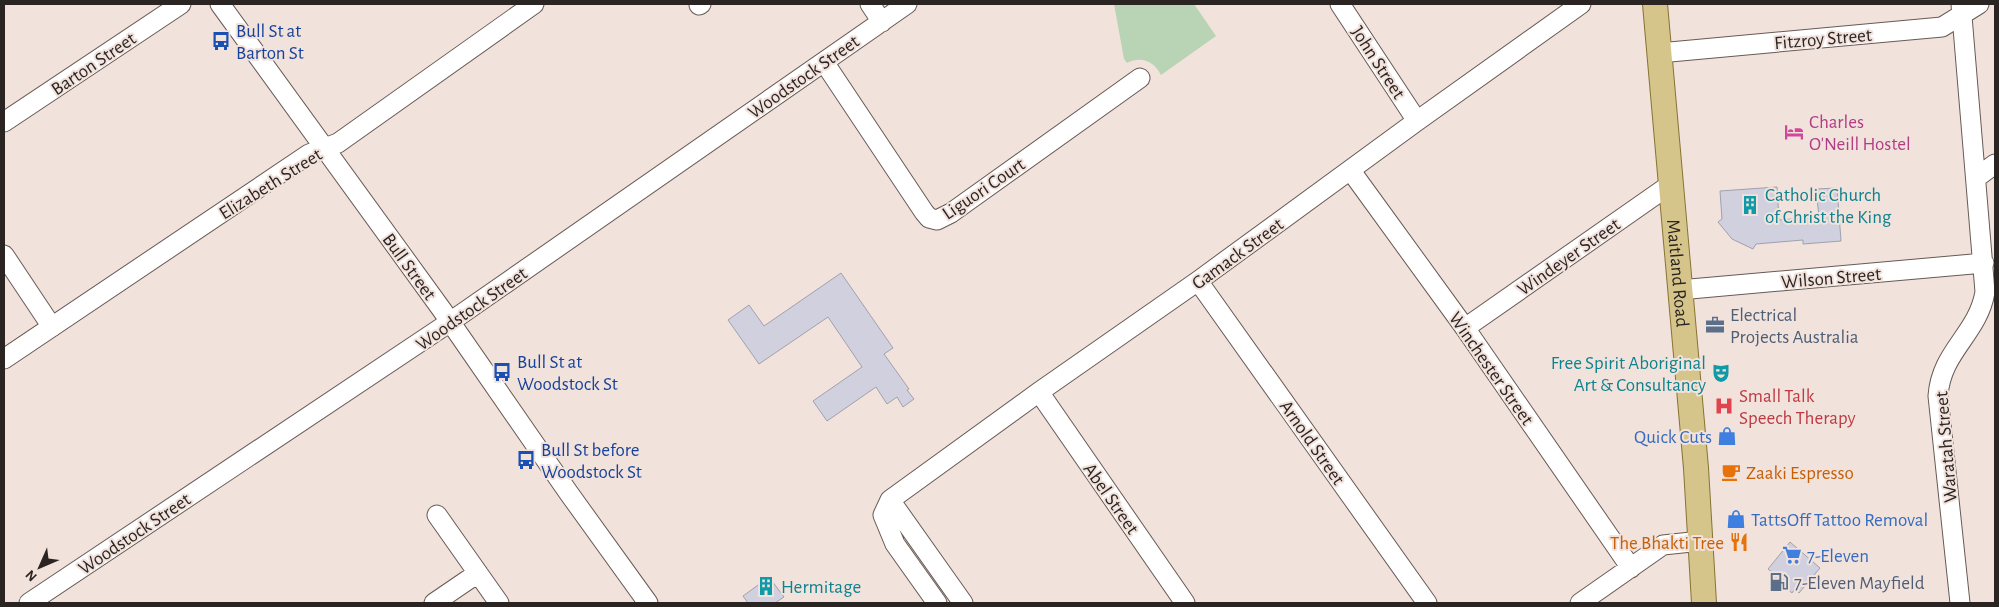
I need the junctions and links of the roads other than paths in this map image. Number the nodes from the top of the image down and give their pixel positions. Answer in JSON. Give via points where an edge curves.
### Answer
{"nodes":[{"id":1,"x":181,"y":4,"type":"edge"},
{"id":2,"x":220,"y":4,"type":"edge"},
{"id":3,"x":534,"y":4,"type":"edge"},
{"id":4,"x":870,"y":4,"type":"edge"},
{"id":5,"x":907,"y":4,"type":"edge"},
{"id":6,"x":1340,"y":4,"type":"edge"},
{"id":7,"x":1581,"y":4,"type":"edge"},
{"id":8,"x":1655,"y":4,"type":"edge"},
{"id":9,"x":1979,"y":4,"type":"edge"},
{"id":10,"x":1962,"y":10,"type":"edge"},
{"id":11,"x":882,"y":22,"type":"junction"},
{"id":12,"x":1659,"y":52,"type":"junction"},
{"id":13,"x":824,"y":62,"type":"junction"},
{"id":14,"x":1140,"y":78,"type":"dead end"},
{"id":15,"x":1417,"y":120,"type":"junction"},
{"id":16,"x":4,"y":122,"type":"edge"},
{"id":17,"x":325,"y":148,"type":"junction"},
{"id":18,"x":1995,"y":164,"type":"edge"},
{"id":19,"x":1351,"y":171,"type":"junction"},
{"id":20,"x":1976,"y":178,"type":"junction"},
{"id":21,"x":1671,"y":184,"type":"junction"},
{"id":22,"x":4,"y":255,"type":"edge"},
{"id":23,"x":1984,"y":263,"type":"junction"},
{"id":24,"x":1198,"y":281,"type":"junction"},
{"id":25,"x":1679,"y":290,"type":"junction"},
{"id":26,"x":450,"y":322,"type":"junction"},
{"id":27,"x":52,"y":327,"type":"junction"},
{"id":28,"x":1465,"y":328,"type":"junction"},
{"id":29,"x":4,"y":360,"type":"edge"},
{"id":30,"x":1039,"y":392,"type":"junction"},
{"id":31,"x":890,"y":500,"type":"junction"},
{"id":32,"x":438,"y":515,"type":"dead end"},
{"id":33,"x":1701,"y":541,"type":"junction"},
{"id":34,"x":1631,"y":568,"type":"junction"},
{"id":35,"x":478,"y":573,"type":"junction"},
{"id":36,"x":29,"y":603,"type":"edge"},
{"id":37,"x":434,"y":603,"type":"edge"},
{"id":38,"x":499,"y":603,"type":"edge"},
{"id":39,"x":648,"y":603,"type":"edge"},
{"id":40,"x":937,"y":603,"type":"edge"},
{"id":41,"x":963,"y":603,"type":"edge"},
{"id":42,"x":1185,"y":603,"type":"edge"},
{"id":43,"x":1427,"y":603,"type":"edge"},
{"id":44,"x":1580,"y":603,"type":"edge"},
{"id":45,"x":1704,"y":603,"type":"edge"},
{"id":46,"x":1960,"y":603,"type":"edge"}],
"edges":[{"from":1,"to":16,"type":"street","name":"Barton Street"},
{"from":2,"to":17,"type":"street","name":"Bull Street"},
{"from":3,"to":17,"type":"street","name":"Elizabeth Street","via":[[338,143]]},
{"from":4,"to":11,"type":"street"},
{"from":5,"to":11,"type":"street","name":"Woodstock Street"},
{"from":6,"to":15,"type":"street","name":"John Street"},
{"from":7,"to":15,"type":"street","name":"Gamack Street"},
{"from":8,"to":12,"type":"main road","name":"Maitland Road"},
{"from":9,"to":10,"type":"street","name":"Fitzroy Street"},
{"from":10,"to":12,"type":"street","name":"Fitzroy Street","via":[[1942,27]]},
{"from":10,"to":20,"type":"street","name":"Waratah Street"},
{"from":11,"to":13,"type":"street","name":"Woodstock Street"},
{"from":12,"to":21,"type":"main road","name":"Maitland Road"},
{"from":13,"to":14,"type":"street","name":"Liguori Court","via":[[924,212],[937,220]]},
{"from":13,"to":26,"type":"street","name":"Woodstock Street"},
{"from":15,"to":19,"type":"street","name":"Gamack Street"},
{"from":17,"to":26,"type":"street","name":"Bull Street"},
{"from":17,"to":27,"type":"street","name":"Elizabeth Street","via":[[309,154]]},
{"from":18,"to":20,"type":"street"},
{"from":19,"to":24,"type":"street","name":"Gamack Street"},
{"from":19,"to":28,"type":"street","name":"Winchester Street"},
{"from":20,"to":23,"type":"street","name":"Waratah Street"},
{"from":21,"to":25,"type":"main road","name":"Maitland Road"},
{"from":21,"to":28,"type":"street","name":"Windeyer Street"},
{"from":22,"to":27,"type":"street"},
{"from":23,"to":25,"type":"street","name":"Wilson Street"},
{"from":23,"to":46,"type":"street","name":"Waratah Street","via":[[1983,305],[1946,363],[1938,396]]},
{"from":24,"to":30,"type":"street","name":"Gamack Street"},
{"from":24,"to":43,"type":"street","name":"Arnold Street"},
{"from":25,"to":33,"type":"main road","name":"Maitland Road"},
{"from":26,"to":36,"type":"street","name":"Woodstock Street"},
{"from":26,"to":39,"type":"street","name":"Bull Street"},
{"from":27,"to":29,"type":"street","name":"Elizabeth Street"},
{"from":28,"to":34,"type":"street","name":"Winchester Street"},
{"from":30,"to":31,"type":"street","name":"Gamack Street"},
{"from":30,"to":42,"type":"street","name":"Abel Street"},
{"from":31,"to":40,"type":"street","via":[[883,514],[895,544]]},
{"from":31,"to":41,"type":"street"},
{"from":32,"to":35,"type":"street"},
{"from":33,"to":34,"type":"street","via":[[1663,546]]},
{"from":33,"to":45,"type":"main road","name":"Maitland Road"},
{"from":34,"to":44,"type":"street"},
{"from":35,"to":37,"type":"street"},
{"from":35,"to":38,"type":"street"}]}
